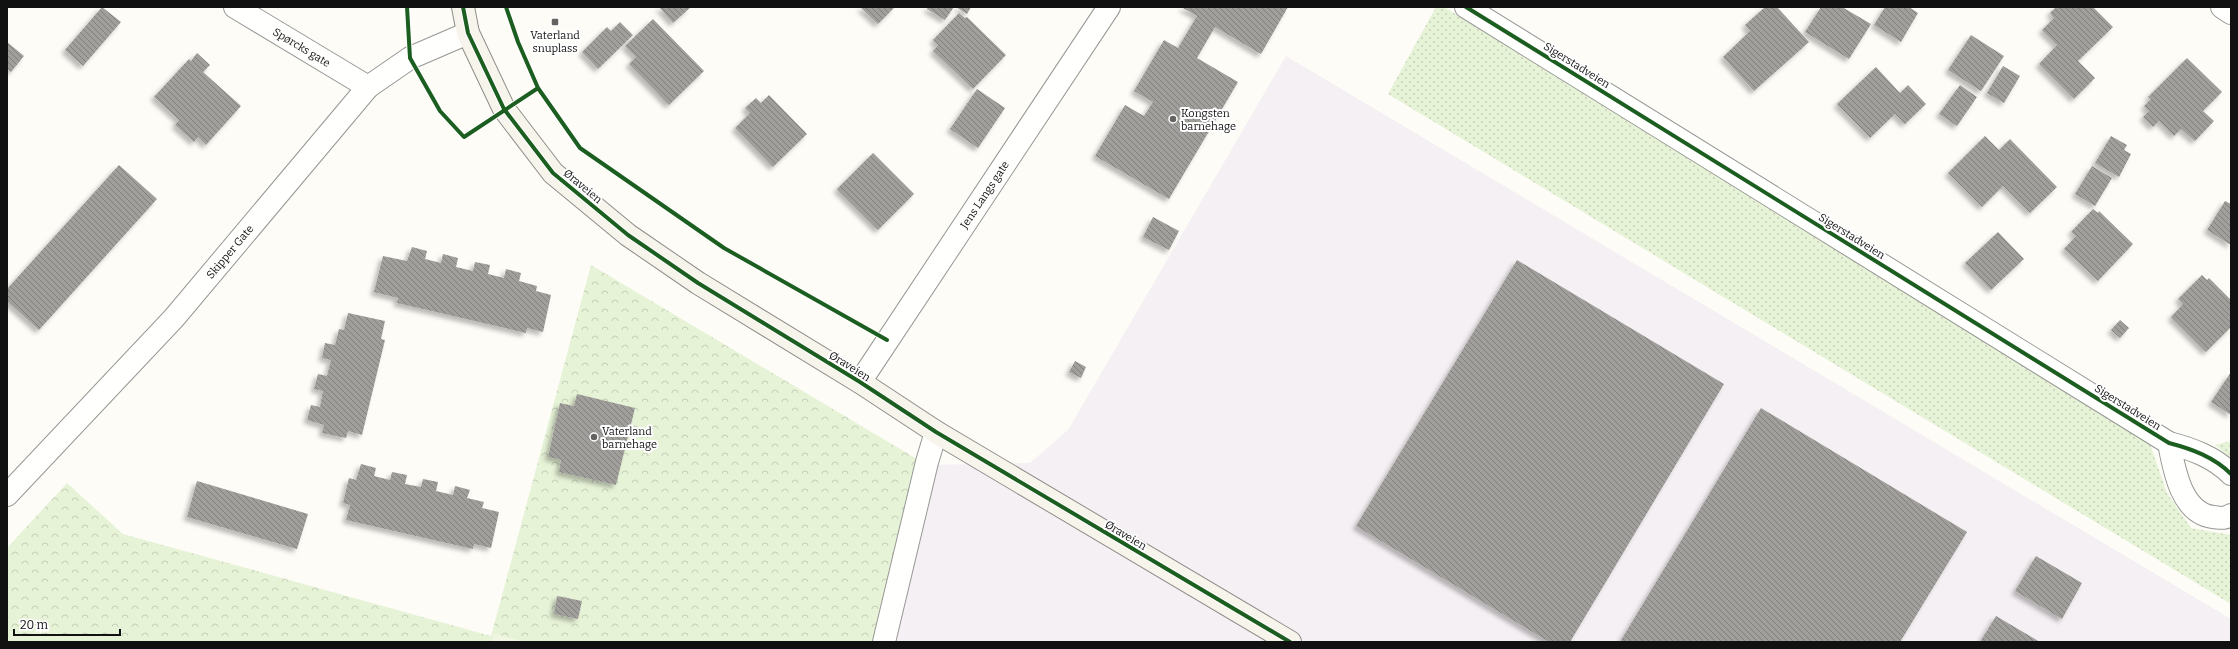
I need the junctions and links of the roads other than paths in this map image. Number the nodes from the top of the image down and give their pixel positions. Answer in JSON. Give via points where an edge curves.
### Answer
{"nodes":[{"id":1,"x":235,"y":7,"type":"edge"},
{"id":2,"x":463,"y":7,"type":"edge"},
{"id":3,"x":1109,"y":7,"type":"edge"},
{"id":4,"x":1466,"y":7,"type":"edge"},
{"id":5,"x":2222,"y":7,"type":"edge"},
{"id":6,"x":2231,"y":13,"type":"edge"},
{"id":7,"x":468,"y":34,"type":"junction"},
{"id":8,"x":368,"y":87,"type":"junction"},
{"id":9,"x":860,"y":382,"type":"junction"},
{"id":10,"x":936,"y":432,"type":"junction"},
{"id":11,"x":2169,"y":443,"type":"junction"},
{"id":12,"x":2231,"y":474,"type":"edge"},
{"id":13,"x":7,"y":495,"type":"edge"},
{"id":14,"x":2231,"y":515,"type":"edge"},
{"id":15,"x":884,"y":642,"type":"edge"},
{"id":16,"x":1290,"y":642,"type":"edge"}],
"edges":[{"from":1,"to":8,"type":"street","name":"Spørcks gate"},
{"from":2,"to":7,"type":"street","name":"Øraveien"},
{"from":3,"to":9,"type":"street","name":"Jens Langs gate"},
{"from":4,"to":11,"type":"street","name":"Sigerstadveien"},
{"from":5,"to":6,"type":"street"},
{"from":7,"to":8,"type":"street","name":"Skipper Gate","via":[[410,58]]},
{"from":7,"to":9,"type":"street","name":"Øraveien","via":[[504,110],[553,173],[628,235],[698,283]]},
{"from":8,"to":13,"type":"street","name":"Skipper Gate","via":[[174,318]]},
{"from":9,"to":10,"type":"street","name":"Øraveien"},
{"from":10,"to":15,"type":"street"},
{"from":10,"to":16,"type":"street","name":"Øraveien"},
{"from":11,"to":12,"type":"street","name":"Sigerstadveien","via":[[2206,456]]},
{"from":11,"to":14,"type":"street","name":"Sigerstadveien","via":[[2175,474],[2186,499],[2205,516],[2225,518]]}]}
